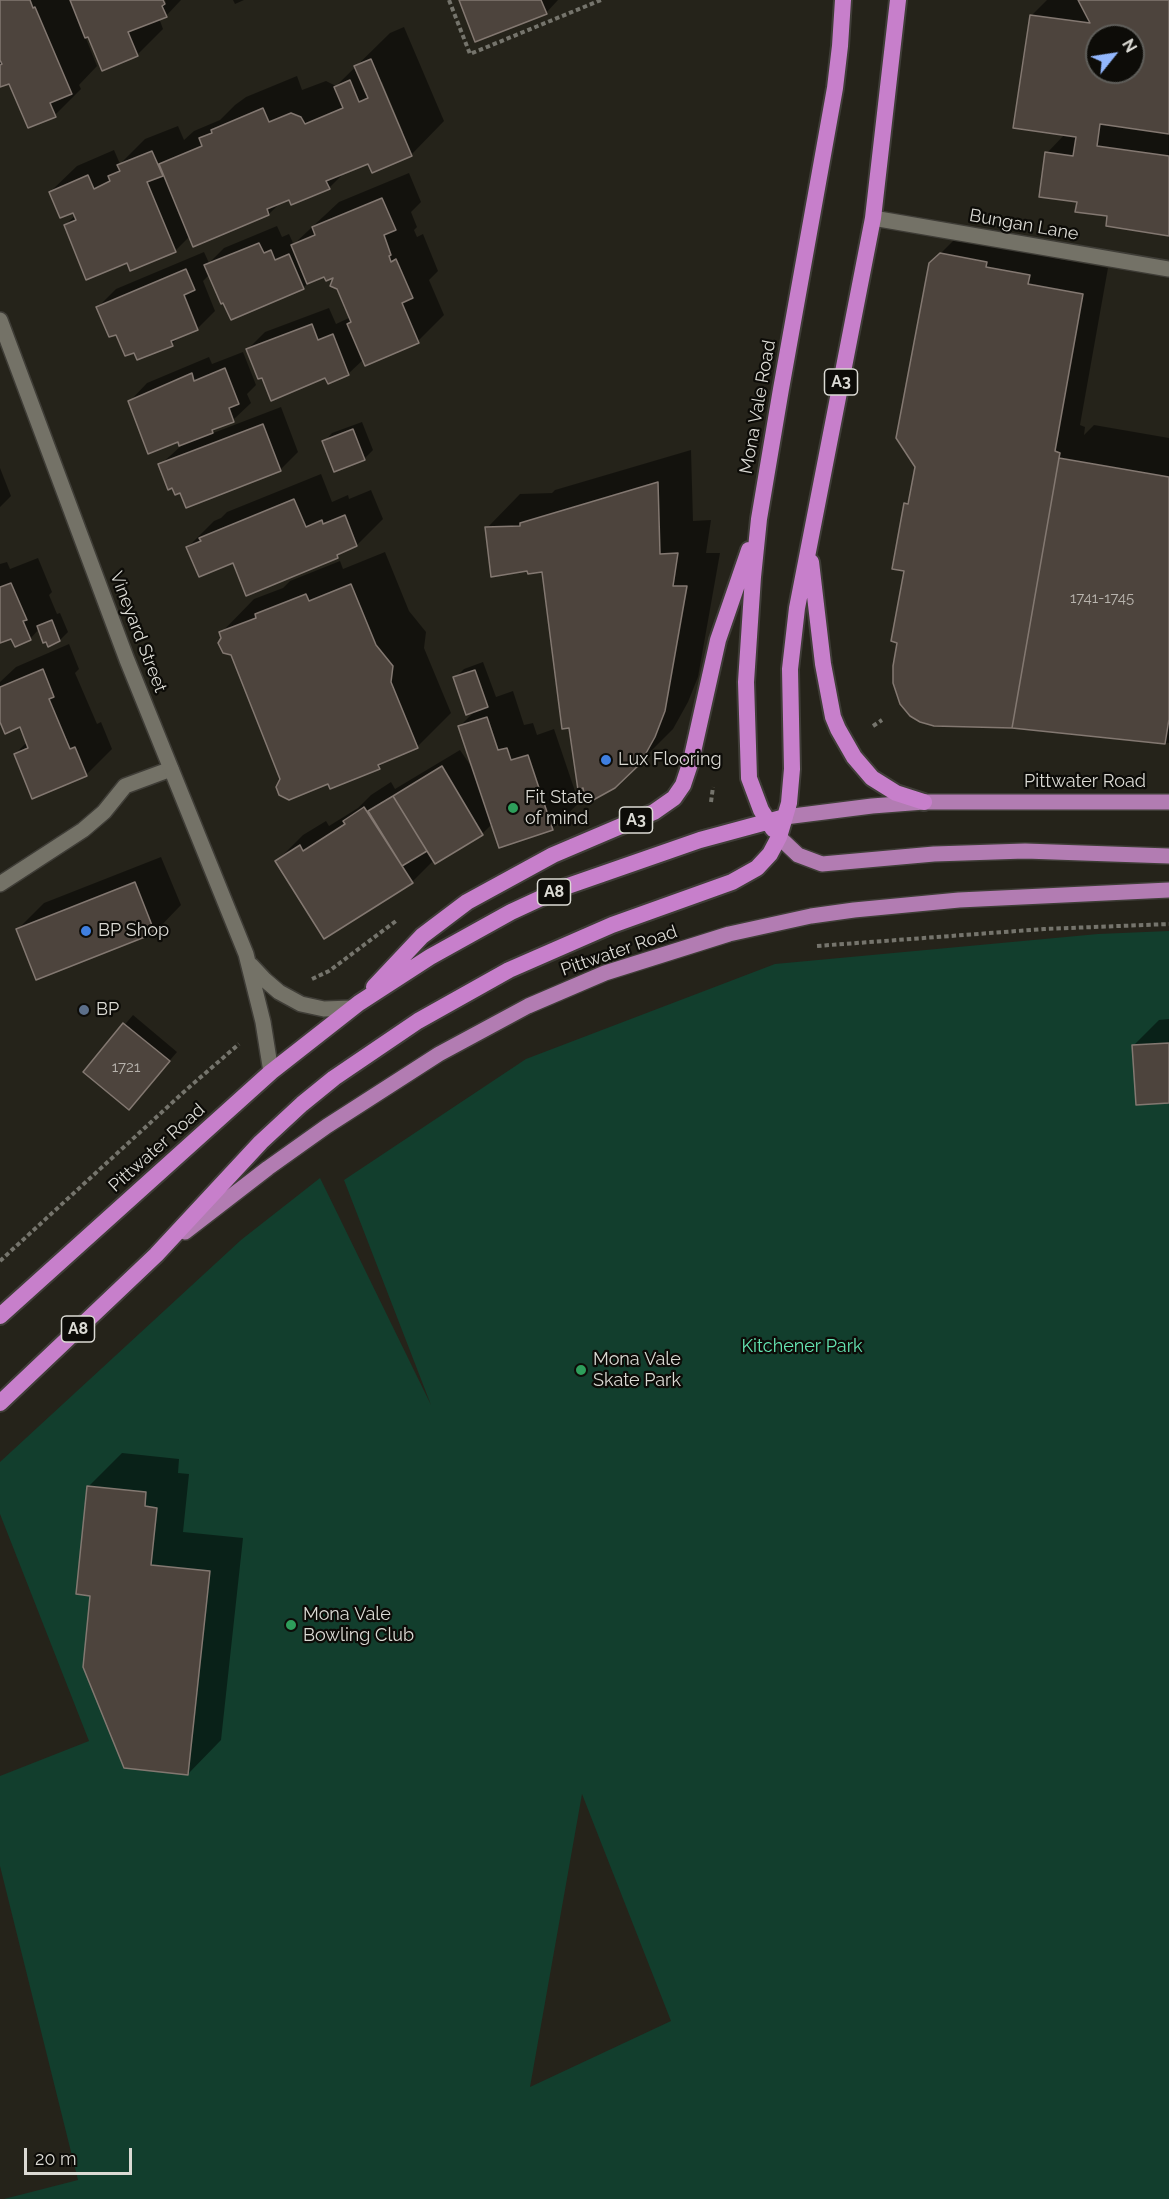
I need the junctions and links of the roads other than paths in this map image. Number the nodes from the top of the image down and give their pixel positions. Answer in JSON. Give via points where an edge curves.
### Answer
{"nodes":[{"id":1,"x":843,"y":0,"type":"edge"},
{"id":2,"x":898,"y":0,"type":"edge"},
{"id":3,"x":873,"y":218,"type":"junction"},
{"id":4,"x":1169,"y":269,"type":"edge"},
{"id":5,"x":0,"y":320,"type":"edge"},
{"id":6,"x":759,"y":519,"type":"junction"},
{"id":7,"x":809,"y":547,"type":"junction"},
{"id":8,"x":171,"y":769,"type":"junction"},
{"id":9,"x":924,"y":802,"type":"junction"},
{"id":10,"x":1169,"y":802,"type":"edge"},
{"id":11,"x":785,"y":817,"type":"junction"},
{"id":12,"x":767,"y":821,"type":"junction"},
{"id":13,"x":779,"y":837,"type":"junction"},
{"id":14,"x":1169,"y":856,"type":"edge"},
{"id":15,"x":0,"y":884,"type":"edge"},
{"id":16,"x":1169,"y":890,"type":"edge"},
{"id":17,"x":246,"y":954,"type":"junction"},
{"id":18,"x":356,"y":1005,"type":"junction"},
{"id":19,"x":271,"y":1072,"type":"junction"},
{"id":20,"x":156,"y":1255,"type":"junction"},
{"id":21,"x":0,"y":1316,"type":"edge"},
{"id":22,"x":0,"y":1403,"type":"edge"}],
"edges":[{"from":1,"to":6,"type":"highway","name":"Mona Vale Road","number":"A3","via":[[835,88]]},
{"from":2,"to":3,"type":"highway","number":"A3"},
{"from":3,"to":4,"type":"street","name":"Bungan Lane"},
{"from":3,"to":7,"type":"highway","number":"A3"},
{"from":5,"to":8,"type":"street","name":"Vineyard Street"},
{"from":6,"to":12,"type":"highway","name":"Mona Vale Road","number":"A3","via":[[746,682],[747,745],[752,789]]},
{"from":6,"to":18,"type":"highway","number":"A3","via":[[718,640],[691,761],[678,794],[654,812],[553,855],[467,902],[422,936]]},
{"from":7,"to":9,"type":"highway","via":[[823,664],[840,736],[872,778],[896,793]]},
{"from":7,"to":11,"type":"highway","number":"A3","via":[[790,669],[792,769]]},
{"from":8,"to":15,"type":"street","via":[[125,786],[83,830]]},
{"from":8,"to":17,"type":"street","name":"Vineyard Street"},
{"from":9,"to":10,"type":"main road","name":"Pittwater Road"},
{"from":9,"to":11,"type":"main road","name":"Pittwater Road"},
{"from":11,"to":12,"type":"highway","name":"Pittwater Road"},
{"from":11,"to":13,"type":"highway","name":"Pittwater Road","number":"A8"},
{"from":12,"to":13,"type":"highway"},
{"from":12,"to":18,"type":"highway","name":"Pittwater Road","number":"A8","via":[[664,851],[565,887],[466,936]]},
{"from":13,"to":14,"type":"main road","via":[[798,855],[822,864],[1025,851]]},
{"from":13,"to":20,"type":"highway","name":"Pittwater Road","number":"A8","via":[[770,854],[750,872],[509,970],[418,1021],[302,1104],[261,1142]]},
{"from":16,"to":20,"type":"main road","name":"Pittwater Road","via":[[959,900],[832,913],[729,934],[605,973],[517,1011],[439,1054],[268,1168]]},
{"from":17,"to":18,"type":"street","name":"Vineyard Street","via":[[256,971],[287,997],[314,1007]]},
{"from":17,"to":19,"type":"street","name":"Vineyard Street"},
{"from":18,"to":19,"type":"highway","name":"Pittwater Road","number":"A8"},
{"from":19,"to":21,"type":"highway","name":"Pittwater Road","number":"A8"},
{"from":20,"to":22,"type":"highway","name":"Pittwater Road","number":"A8"}]}
